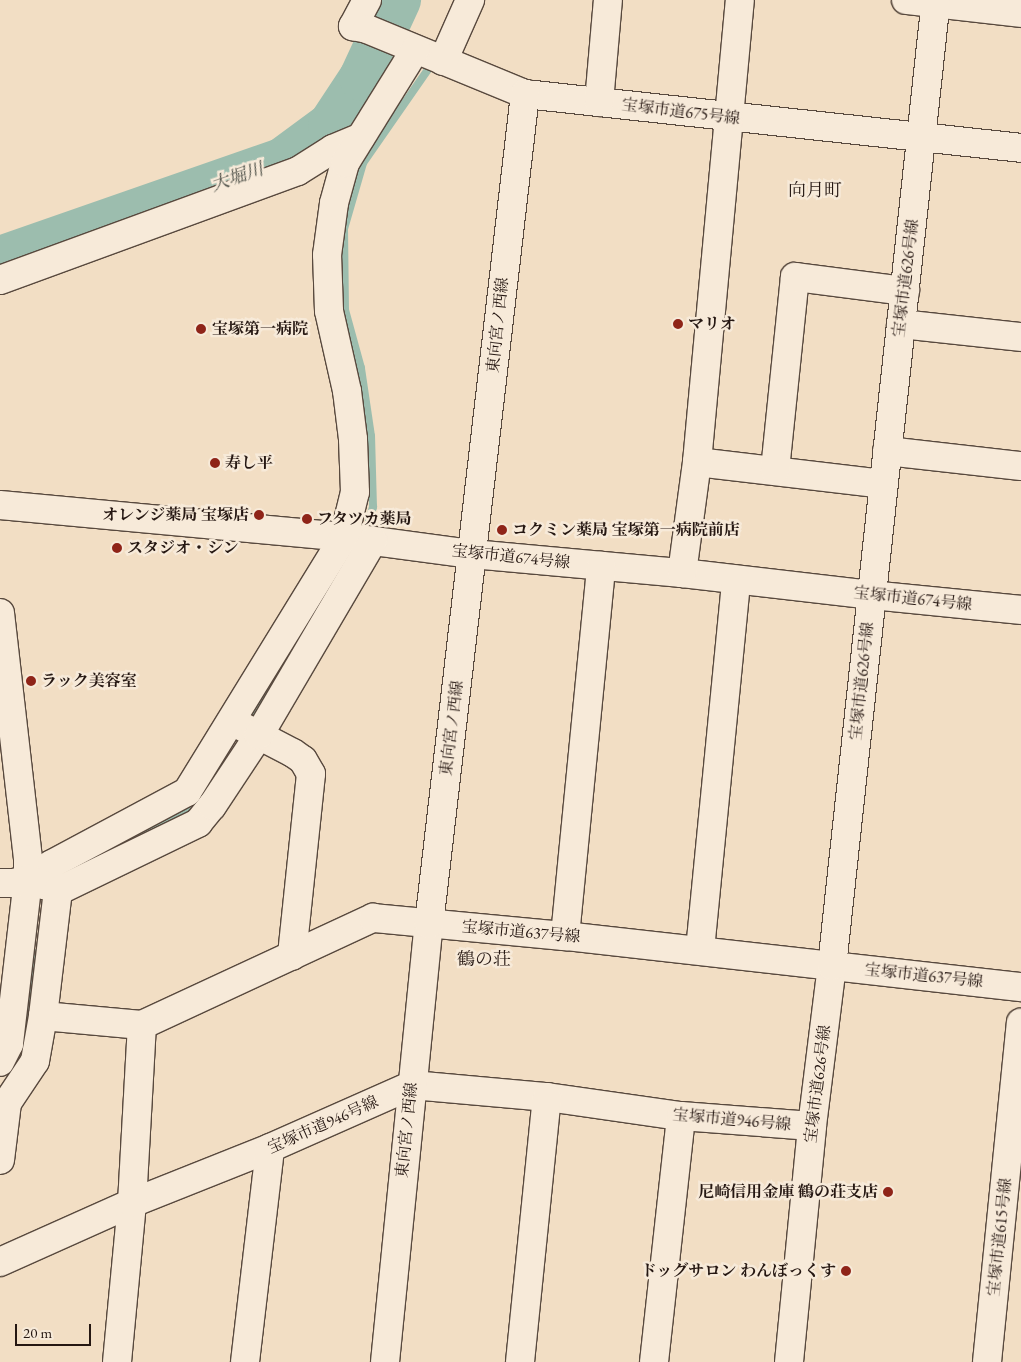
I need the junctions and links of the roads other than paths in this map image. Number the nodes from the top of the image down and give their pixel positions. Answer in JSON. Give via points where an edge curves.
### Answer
{"nodes":[{"id":1,"x":367,"y":0,"type":"edge"},
{"id":2,"x":470,"y":0,"type":"edge"},
{"id":3,"x":608,"y":0,"type":"edge"},
{"id":4,"x":740,"y":0,"type":"edge"},
{"id":5,"x":906,"y":0,"type":"edge"},
{"id":6,"x":936,"y":1,"type":"edge"},
{"id":7,"x":1021,"y":13,"type":"edge"},
{"id":8,"x":409,"y":47,"type":"junction"},
{"id":9,"x":443,"y":61,"type":"junction"},
{"id":10,"x":525,"y":94,"type":"junction"},
{"id":11,"x":598,"y":102,"type":"junction"},
{"id":12,"x":728,"y":117,"type":"junction"},
{"id":13,"x":361,"y":136,"type":"junction"},
{"id":14,"x":922,"y":138,"type":"junction"},
{"id":15,"x":1021,"y":148,"type":"edge"},
{"id":16,"x":0,"y":280,"type":"edge"},
{"id":17,"x":905,"y":291,"type":"junction"},
{"id":18,"x":901,"y":324,"type":"junction"},
{"id":19,"x":1021,"y":337,"type":"edge"},
{"id":20,"x":887,"y":451,"type":"junction"},
{"id":21,"x":697,"y":462,"type":"junction"},
{"id":22,"x":1021,"y":466,"type":"edge"},
{"id":23,"x":775,"y":470,"type":"junction"},
{"id":24,"x":883,"y":484,"type":"junction"},
{"id":25,"x":0,"y":505,"type":"edge"},
{"id":26,"x":344,"y":537,"type":"junction"},
{"id":27,"x":373,"y":541,"type":"junction"},
{"id":28,"x":472,"y":554,"type":"junction"},
{"id":29,"x":601,"y":566,"type":"junction"},
{"id":30,"x":682,"y":572,"type":"junction"},
{"id":31,"x":736,"y":580,"type":"junction"},
{"id":32,"x":870,"y":595,"type":"junction"},
{"id":33,"x":1021,"y":610,"type":"edge"},
{"id":34,"x":0,"y":613,"type":"edge"},
{"id":35,"x":245,"y":728,"type":"junction"},
{"id":36,"x":0,"y":883,"type":"edge"},
{"id":37,"x":44,"y":885,"type":"junction"},
{"id":38,"x":429,"y":924,"type":"junction"},
{"id":39,"x":565,"y":936,"type":"junction"},
{"id":40,"x":700,"y":950,"type":"junction"},
{"id":41,"x":292,"y":956,"type":"junction"},
{"id":42,"x":832,"y":966,"type":"junction"},
{"id":43,"x":7,"y":985,"type":"edge"},
{"id":44,"x":1021,"y":987,"type":"edge"},
{"id":45,"x":43,"y":1016,"type":"junction"},
{"id":46,"x":1021,"y":1023,"type":"edge"},
{"id":47,"x":142,"y":1025,"type":"junction"},
{"id":48,"x":0,"y":1062,"type":"edge"},
{"id":49,"x":412,"y":1085,"type":"junction"},
{"id":50,"x":547,"y":1097,"type":"junction"},
{"id":51,"x":681,"y":1116,"type":"junction"},
{"id":52,"x":2,"y":1125,"type":"edge"},
{"id":53,"x":812,"y":1126,"type":"junction"},
{"id":54,"x":270,"y":1148,"type":"junction"},
{"id":55,"x":0,"y":1160,"type":"edge"},
{"id":56,"x":132,"y":1203,"type":"junction"},
{"id":57,"x":0,"y":1261,"type":"edge"},
{"id":58,"x":117,"y":1362,"type":"edge"},
{"id":59,"x":245,"y":1362,"type":"edge"},
{"id":60,"x":385,"y":1362,"type":"edge"},
{"id":61,"x":520,"y":1362,"type":"edge"},
{"id":62,"x":654,"y":1362,"type":"edge"},
{"id":63,"x":789,"y":1362,"type":"edge"},
{"id":64,"x":987,"y":1362,"type":"edge"}],
"edges":[{"from":1,"to":8,"type":"street","name":"宝塚市道675号線","via":[[360,28]]},
{"from":2,"to":9,"type":"street"},
{"from":3,"to":11,"type":"street"},
{"from":4,"to":12,"type":"street"},
{"from":5,"to":6,"type":"street"},
{"from":6,"to":7,"type":"street"},
{"from":6,"to":14,"type":"street","name":"宝塚市道626号線"},
{"from":8,"to":9,"type":"street","name":"宝塚市道675号線"},
{"from":8,"to":13,"type":"street"},
{"from":9,"to":10,"type":"street","name":"宝塚市道675号線"},
{"from":10,"to":11,"type":"street","name":"宝塚市道675号線"},
{"from":10,"to":28,"type":"street","name":"東向宮ノ西線"},
{"from":11,"to":12,"type":"street","name":"宝塚市道675号線"},
{"from":12,"to":14,"type":"street","name":"宝塚市道675号線"},
{"from":12,"to":21,"type":"street"},
{"from":13,"to":16,"type":"street","via":[[298,170]]},
{"from":13,"to":26,"type":"street","via":[[345,163],[334,203],[327,255],[329,311],[347,391],[353,439],[355,492]]},
{"from":14,"to":15,"type":"street","name":"宝塚市道675号線"},
{"from":14,"to":17,"type":"street","name":"宝塚市道626号線"},
{"from":17,"to":18,"type":"street","name":"宝塚市道626号線"},
{"from":17,"to":23,"type":"street","via":[[795,278]]},
{"from":18,"to":19,"type":"street"},
{"from":18,"to":20,"type":"street","name":"宝塚市道626号線"},
{"from":20,"to":22,"type":"street"},
{"from":20,"to":24,"type":"street","name":"宝塚市道626号線"},
{"from":21,"to":23,"type":"street"},
{"from":21,"to":30,"type":"street"},
{"from":23,"to":24,"type":"street"},
{"from":24,"to":32,"type":"street","name":"宝塚市道626号線"},
{"from":25,"to":26,"type":"street","name":"宝塚市道674号線"},
{"from":26,"to":27,"type":"street","name":"宝塚市道674号線"},
{"from":26,"to":35,"type":"street"},
{"from":27,"to":28,"type":"street","name":"宝塚市道674号線"},
{"from":27,"to":35,"type":"street"},
{"from":28,"to":29,"type":"street","name":"宝塚市道674号線"},
{"from":28,"to":38,"type":"street","name":"東向宮ノ西線"},
{"from":29,"to":30,"type":"street","name":"宝塚市道674号線"},
{"from":29,"to":39,"type":"street"},
{"from":30,"to":31,"type":"street","name":"宝塚市道674号線"},
{"from":31,"to":32,"type":"street","name":"宝塚市道674号線"},
{"from":31,"to":40,"type":"street"},
{"from":32,"to":33,"type":"street","name":"宝塚市道674号線"},
{"from":32,"to":42,"type":"street","name":"宝塚市道626号線"},
{"from":34,"to":37,"type":"street","via":[[28,859]]},
{"from":35,"to":37,"type":"street","via":[[212,806],[198,822]]},
{"from":35,"to":41,"type":"street","via":[[303,760],[311,774]]},
{"from":36,"to":37,"type":"street"},
{"from":37,"to":43,"type":"street"},
{"from":37,"to":45,"type":"street"},
{"from":38,"to":39,"type":"street","name":"宝塚市道637号線"},
{"from":38,"to":41,"type":"street","name":"宝塚市道637号線","via":[[373,918]]},
{"from":38,"to":49,"type":"street","name":"東向宮ノ西線"},
{"from":39,"to":40,"type":"street","name":"宝塚市道637号線"},
{"from":40,"to":42,"type":"street","name":"宝塚市道637号線"},
{"from":41,"to":47,"type":"street","name":"宝塚市道637号線"},
{"from":42,"to":44,"type":"street","name":"宝塚市道637号線"},
{"from":42,"to":53,"type":"street","name":"宝塚市道626号線"},
{"from":43,"to":48,"type":"street","via":[[9,1044]]},
{"from":45,"to":47,"type":"street","name":"宝塚市道637号線"},
{"from":45,"to":52,"type":"street","via":[[34,1061],[7,1103]]},
{"from":46,"to":64,"type":"street","name":"宝塚市道615号線"},
{"from":47,"to":56,"type":"street"},
{"from":49,"to":50,"type":"street","name":"宝塚市道946号線"},
{"from":49,"to":54,"type":"street","name":"宝塚市道946号線"},
{"from":49,"to":60,"type":"street","name":"東向宮ノ西線"},
{"from":50,"to":51,"type":"street","name":"宝塚市道946号線"},
{"from":50,"to":61,"type":"street"},
{"from":51,"to":53,"type":"street","name":"宝塚市道946号線"},
{"from":51,"to":62,"type":"street"},
{"from":52,"to":55,"type":"street"},
{"from":53,"to":63,"type":"street","name":"宝塚市道626号線"},
{"from":54,"to":56,"type":"street","name":"宝塚市道946号線"},
{"from":54,"to":59,"type":"street"},
{"from":56,"to":57,"type":"street","name":"宝塚市道946号線"},
{"from":56,"to":58,"type":"street"}]}
